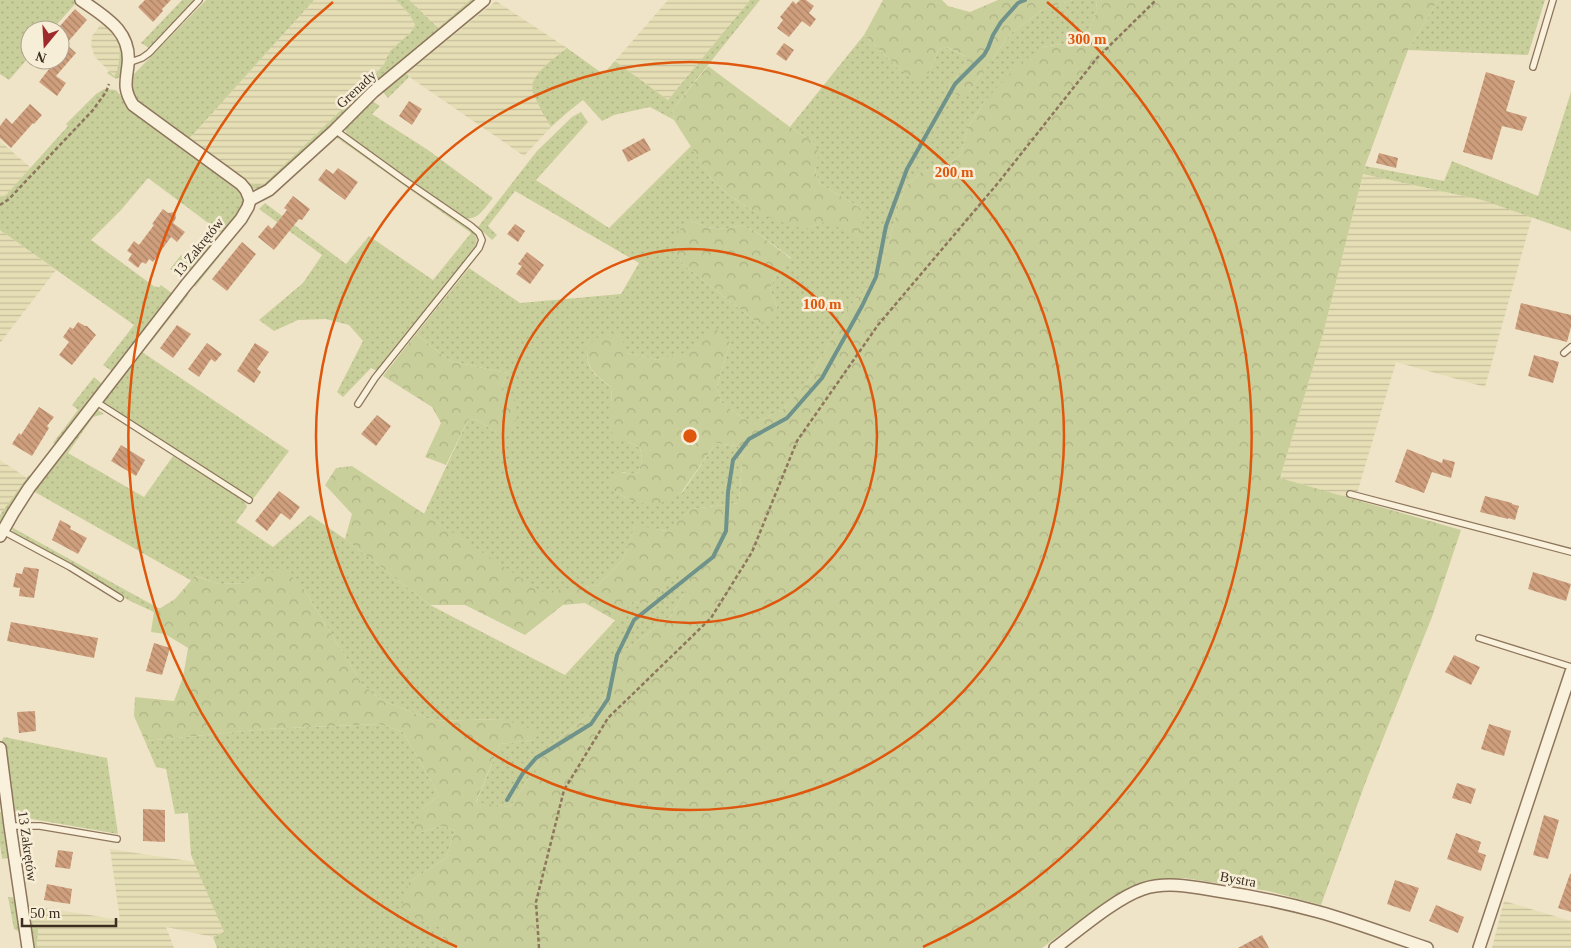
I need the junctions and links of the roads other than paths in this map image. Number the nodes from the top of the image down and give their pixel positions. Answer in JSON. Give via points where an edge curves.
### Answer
{"nodes":[{"id":1,"x":81,"y":0,"type":"edge"},
{"id":2,"x":199,"y":0,"type":"edge"},
{"id":3,"x":484,"y":0,"type":"edge"},
{"id":4,"x":1553,"y":0,"type":"edge"},
{"id":5,"x":128,"y":63,"type":"junction"},
{"id":6,"x":1533,"y":67,"type":"dead end"},
{"id":7,"x":335,"y":130,"type":"junction"},
{"id":8,"x":250,"y":200,"type":"junction"},
{"id":9,"x":1571,"y":347,"type":"edge"},
{"id":10,"x":1564,"y":353,"type":"dead end"},
{"id":11,"x":95,"y":401,"type":"junction"},
{"id":12,"x":358,"y":404,"type":"dead end"},
{"id":13,"x":1350,"y":494,"type":"dead end"},
{"id":14,"x":249,"y":500,"type":"dead end"},
{"id":15,"x":1,"y":534,"type":"edge"},
{"id":16,"x":1571,"y":552,"type":"edge"},
{"id":17,"x":120,"y":598,"type":"dead end"},
{"id":18,"x":1479,"y":638,"type":"dead end"},
{"id":19,"x":1571,"y":667,"type":"edge"},
{"id":20,"x":1571,"y":672,"type":"edge"},
{"id":21,"x":0,"y":748,"type":"edge"},
{"id":22,"x":10,"y":826,"type":"junction"},
{"id":23,"x":117,"y":839,"type":"dead end"},
{"id":24,"x":28,"y":948,"type":"edge"},
{"id":25,"x":1055,"y":948,"type":"edge"},
{"id":26,"x":1427,"y":948,"type":"edge"},
{"id":27,"x":1479,"y":948,"type":"edge"}],
"edges":[{"from":1,"to":5,"type":"street","via":[[106,17],[121,33],[128,47]]},
{"from":2,"to":5,"type":"lane","via":[[149,53]]},
{"from":3,"to":7,"type":"street","name":"Grenady","via":[[373,92]]},
{"from":4,"to":6,"type":"lane"},
{"from":5,"to":8,"type":"street","via":[[126,88],[133,105],[241,184]]},
{"from":7,"to":8,"type":"street","name":"Grenady","via":[[268,190]]},
{"from":7,"to":12,"type":"lane","via":[[471,226],[479,232],[482,240]]},
{"from":8,"to":11,"type":"street","name":"13 Zakrętów","via":[[241,219]]},
{"from":9,"to":10,"type":"lane"},
{"from":11,"to":14,"type":"lane"},
{"from":11,"to":15,"type":"street","name":"13 Zakrętów","via":[[29,488]]},
{"from":13,"to":16,"type":"lane"},
{"from":15,"to":17,"type":"lane","via":[[70,567]]},
{"from":18,"to":19,"type":"lane"},
{"from":20,"to":27,"type":"street"},
{"from":21,"to":22,"type":"street","name":"13 Zakrętów"},
{"from":22,"to":23,"type":"lane","via":[[40,826]]},
{"from":22,"to":24,"type":"street","name":"13 Zakrętów"},
{"from":25,"to":26,"type":"street","name":"Bystra","via":[[1132,894],[1162,886],[1186,885],[1321,912]]}]}
